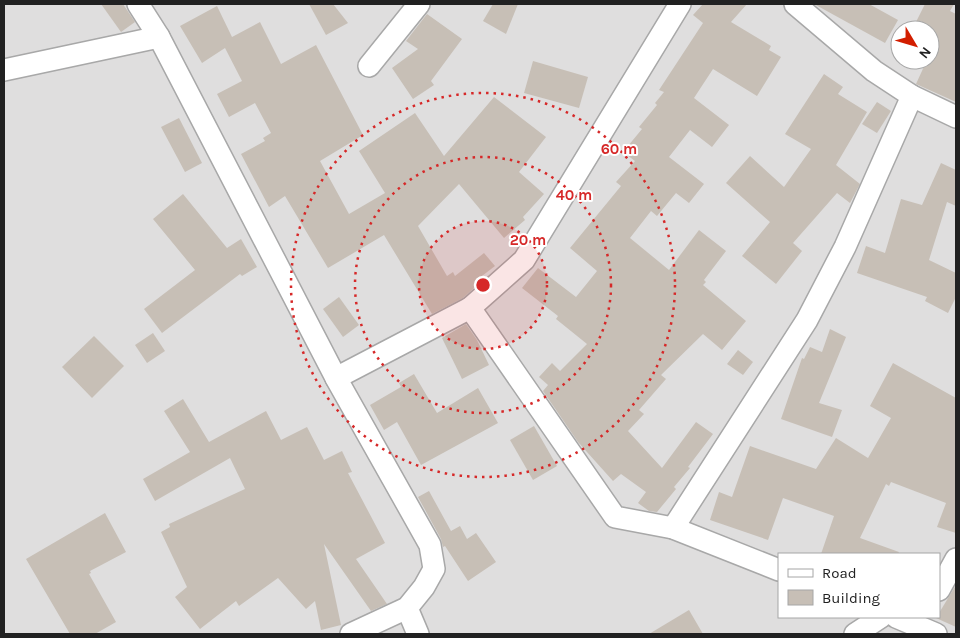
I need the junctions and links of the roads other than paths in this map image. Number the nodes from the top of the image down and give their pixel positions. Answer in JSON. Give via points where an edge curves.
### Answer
{"nodes":[{"id":1,"x":138,"y":4,"type":"edge"},
{"id":2,"x":419,"y":4,"type":"edge"},
{"id":3,"x":680,"y":4,"type":"edge"},
{"id":4,"x":795,"y":4,"type":"edge"},
{"id":5,"x":159,"y":37,"type":"junction"},
{"id":6,"x":369,"y":66,"type":"dead end"},
{"id":7,"x":4,"y":70,"type":"edge"},
{"id":8,"x":912,"y":96,"type":"junction"},
{"id":9,"x":956,"y":117,"type":"edge"},
{"id":10,"x":470,"y":308,"type":"junction"},
{"id":11,"x":336,"y":378,"type":"junction"},
{"id":12,"x":673,"y":528,"type":"junction"},
{"id":13,"x":956,"y":559,"type":"edge"},
{"id":14,"x":778,"y":570,"type":"edge"},
{"id":15,"x":940,"y":588,"type":"edge"},
{"id":16,"x":407,"y":608,"type":"junction"},
{"id":17,"x":879,"y":618,"type":"edge"},
{"id":18,"x":900,"y":618,"type":"edge"},
{"id":19,"x":926,"y":625,"type":"edge"},
{"id":20,"x":351,"y":634,"type":"edge"},
{"id":21,"x":418,"y":634,"type":"edge"},
{"id":22,"x":855,"y":634,"type":"edge"}],
"edges":[{"from":1,"to":5,"type":"street"},
{"from":2,"to":6,"type":"street"},
{"from":3,"to":10,"type":"street","via":[[524,260]]},
{"from":4,"to":8,"type":"street","via":[[874,71]]},
{"from":5,"to":7,"type":"street"},
{"from":5,"to":11,"type":"street"},
{"from":8,"to":9,"type":"street"},
{"from":8,"to":12,"type":"street","via":[[845,247],[806,320]]},
{"from":10,"to":11,"type":"street"},
{"from":10,"to":12,"type":"street","via":[[615,517]]},
{"from":11,"to":16,"type":"street","via":[[430,545],[434,569]]},
{"from":12,"to":14,"type":"street"},
{"from":13,"to":15,"type":"street"},
{"from":16,"to":20,"type":"street"},
{"from":16,"to":21,"type":"street"},
{"from":17,"to":22,"type":"street"},
{"from":18,"to":19,"type":"street"}]}
